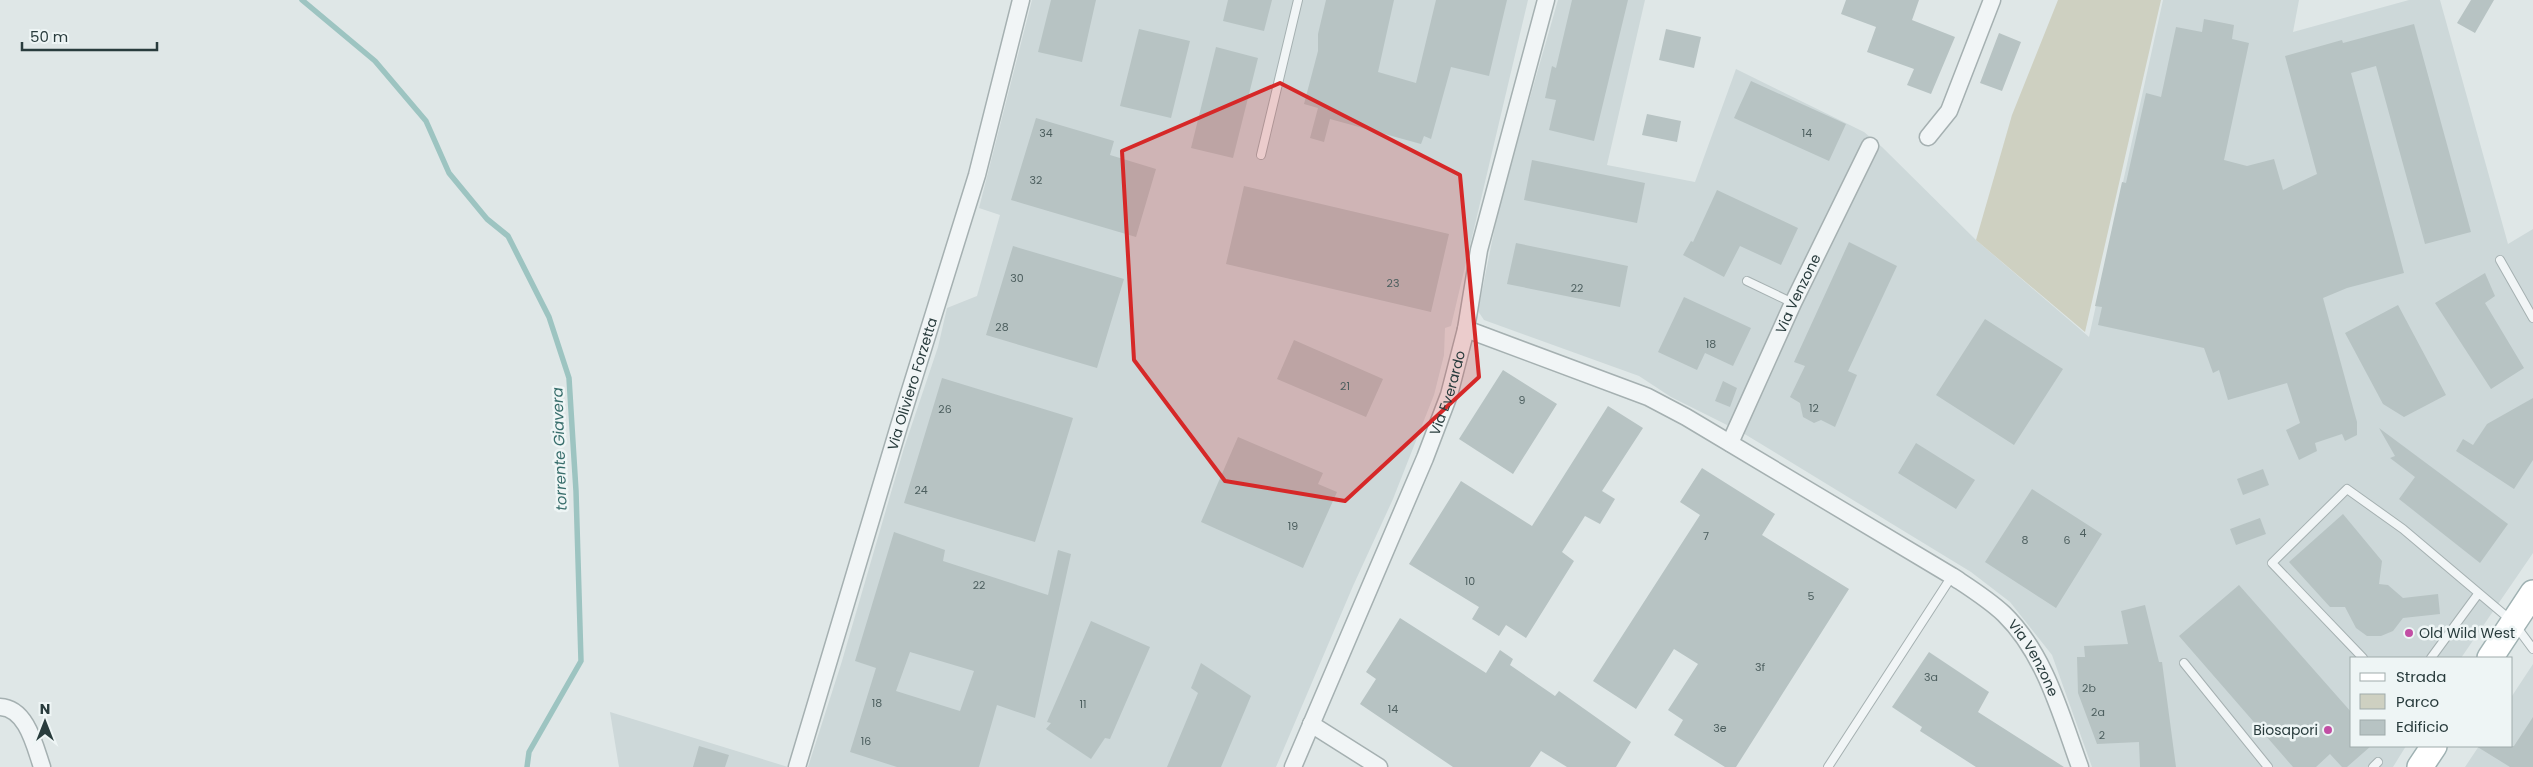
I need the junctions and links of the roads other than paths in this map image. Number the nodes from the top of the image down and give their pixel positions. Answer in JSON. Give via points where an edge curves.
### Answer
{"nodes":[{"id":1,"x":1021,"y":0,"type":"edge"},
{"id":2,"x":1298,"y":0,"type":"edge"},
{"id":3,"x":1546,"y":0,"type":"edge"},
{"id":4,"x":1992,"y":0,"type":"edge"},
{"id":5,"x":1928,"y":137,"type":"dead end"},
{"id":6,"x":1870,"y":146,"type":"dead end"},
{"id":7,"x":1261,"y":155,"type":"dead end"},
{"id":8,"x":2500,"y":260,"type":"dead end"},
{"id":9,"x":1747,"y":280,"type":"dead end"},
{"id":10,"x":1793,"y":303,"type":"junction"},
{"id":11,"x":2533,"y":318,"type":"edge"},
{"id":12,"x":1466,"y":329,"type":"junction"},
{"id":13,"x":1730,"y":443,"type":"junction"},
{"id":14,"x":1952,"y":576,"type":"junction"},
{"id":15,"x":2533,"y":593,"type":"edge"},
{"id":16,"x":2478,"y":594,"type":"junction"},
{"id":17,"x":2513,"y":622,"type":"junction"},
{"id":18,"x":2533,"y":649,"type":"edge"},
{"id":19,"x":2362,"y":657,"type":"edge"},
{"id":20,"x":2433,"y":657,"type":"edge"},
{"id":21,"x":2491,"y":657,"type":"edge"},
{"id":22,"x":2184,"y":663,"type":"dead end"},
{"id":23,"x":0,"y":707,"type":"edge"},
{"id":24,"x":1311,"y":724,"type":"junction"},
{"id":25,"x":2433,"y":747,"type":"edge"},
{"id":26,"x":42,"y":767,"type":"edge"},
{"id":27,"x":798,"y":767,"type":"edge"},
{"id":28,"x":1293,"y":767,"type":"edge"},
{"id":29,"x":1379,"y":767,"type":"edge"},
{"id":30,"x":1828,"y":767,"type":"edge"},
{"id":31,"x":2080,"y":767,"type":"edge"},
{"id":32,"x":2268,"y":767,"type":"edge"},
{"id":33,"x":2420,"y":767,"type":"edge"}],
"edges":[{"from":1,"to":27,"type":"street","name":"Via Oliviero Forzetta","via":[[977,176]]},
{"from":2,"to":7,"type":"lane"},
{"from":3,"to":12,"type":"street","name":"Via Everardo","via":[[1479,250]]},
{"from":4,"to":5,"type":"street","via":[[1949,111]]},
{"from":6,"to":10,"type":"street","name":"Via Venzone"},
{"from":8,"to":11,"type":"lane"},
{"from":9,"to":10,"type":"lane"},
{"from":10,"to":13,"type":"street","name":"Via Venzone"},
{"from":12,"to":13,"type":"street","name":"Via Venzone","via":[[1648,397]]},
{"from":12,"to":24,"type":"street","name":"Via Everardo","via":[[1449,396],[1426,458]]},
{"from":13,"to":14,"type":"street","name":"Via Venzone"},
{"from":14,"to":30,"type":"lane"},
{"from":14,"to":31,"type":"street","name":"Via Venzone","via":[[2005,616],[2034,657],[2055,699]]},
{"from":15,"to":17,"type":"main road"},
{"from":16,"to":17,"type":"lane"},
{"from":16,"to":19,"type":"lane","via":[[2403,529],[2348,489],[2272,563]]},
{"from":16,"to":20,"type":"lane"},
{"from":17,"to":18,"type":"lane"},
{"from":17,"to":21,"type":"main road"},
{"from":22,"to":32,"type":"lane"},
{"from":23,"to":26,"type":"street","via":[[22,718]]},
{"from":24,"to":28,"type":"street","name":"Via Everardo"},
{"from":24,"to":29,"type":"street"},
{"from":25,"to":33,"type":"main road"}]}
